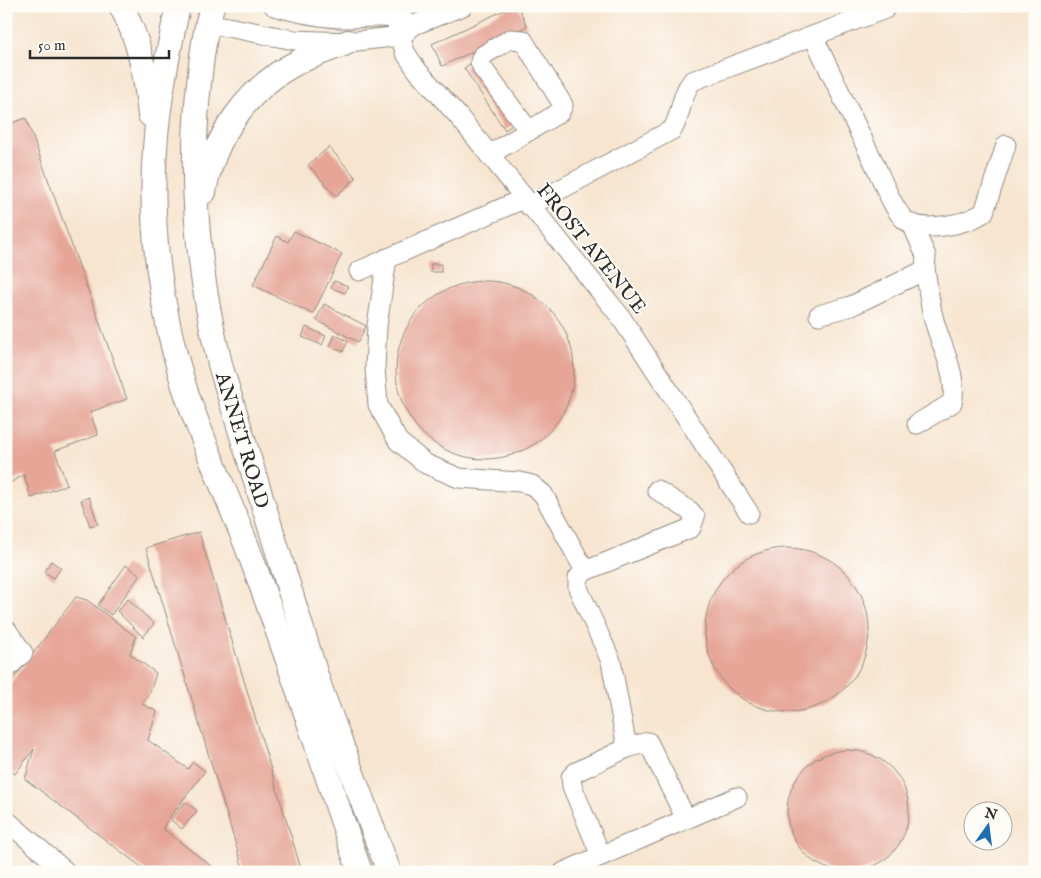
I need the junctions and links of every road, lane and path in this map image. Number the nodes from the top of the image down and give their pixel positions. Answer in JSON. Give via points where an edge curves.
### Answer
{"nodes":[{"id":1,"x":121,"y":6,"type":"edge"},
{"id":2,"x":274,"y":6,"type":"edge"},
{"id":3,"x":464,"y":6,"type":"edge"},
{"id":4,"x":174,"y":8,"type":"edge"},
{"id":5,"x":885,"y":9,"type":"dead end"},
{"id":6,"x":393,"y":12,"type":"edge"},
{"id":7,"x":210,"y":15,"type":"edge"},
{"id":8,"x":408,"y":30,"type":"junction"},
{"id":9,"x":813,"y":36,"type":"junction"},
{"id":10,"x":348,"y":42,"type":"junction"},
{"id":11,"x":528,"y":131,"type":"junction"},
{"id":12,"x":1006,"y":145,"type":"dead end"},
{"id":13,"x":154,"y":151,"type":"junction"},
{"id":14,"x":489,"y":155,"type":"junction"},
{"id":15,"x":526,"y":202,"type":"junction"},
{"id":16,"x":912,"y":224,"type":"junction"},
{"id":17,"x":196,"y":236,"type":"junction"},
{"id":18,"x":387,"y":258,"type":"junction"},
{"id":19,"x":925,"y":270,"type":"junction"},
{"id":20,"x":359,"y":271,"type":"dead end"},
{"id":21,"x":819,"y":315,"type":"dead end"},
{"id":22,"x":917,"y":424,"type":"dead end"},
{"id":23,"x":657,"y":490,"type":"dead end"},
{"id":24,"x":749,"y":513,"type":"dead end"},
{"id":25,"x":585,"y":571,"type":"junction"},
{"id":26,"x":6,"y":629,"type":"edge"},
{"id":27,"x":6,"y":668,"type":"edge"},
{"id":28,"x":627,"y":748,"type":"junction"},
{"id":29,"x":738,"y":797,"type":"dead end"},
{"id":30,"x":686,"y":819,"type":"junction"},
{"id":31,"x":6,"y":820,"type":"edge"},
{"id":32,"x":36,"y":846,"type":"junction"},
{"id":33,"x":601,"y":856,"type":"junction"},
{"id":34,"x":382,"y":870,"type":"edge"},
{"id":35,"x":47,"y":872,"type":"edge"},
{"id":36,"x":53,"y":872,"type":"edge"},
{"id":37,"x":61,"y":872,"type":"edge"},
{"id":38,"x":66,"y":872,"type":"edge"},
{"id":39,"x":360,"y":872,"type":"edge"},
{"id":40,"x":564,"y":872,"type":"edge"}],
"edges":[{"from":1,"to":13,"type":"main road","via":[[140,49],[146,75]]},
{"from":2,"to":6,"type":"street","via":[[339,18]]},
{"from":3,"to":8,"type":"street"},
{"from":4,"to":7,"type":"main road","name":"ANNET ROAD"},
{"from":4,"to":13,"type":"main road","name":"ANNET ROAD"},
{"from":5,"to":9,"type":"street"},
{"from":6,"to":8,"type":"street"},
{"from":7,"to":10,"type":"street","via":[[294,40]]},
{"from":7,"to":17,"type":"main road","name":"ANNET ROAD","via":[[195,137]]},
{"from":8,"to":10,"type":"street"},
{"from":8,"to":14,"type":"street","name":"FROST AVENUE","via":[[406,52],[417,70]]},
{"from":9,"to":15,"type":"street","via":[[692,81],[685,90],[672,130]]},
{"from":9,"to":16,"type":"street","via":[[883,182],[904,219]]},
{"from":10,"to":17,"type":"main road","via":[[279,73],[260,87],[236,115],[208,169]]},
{"from":11,"to":11,"type":"street","via":[[560,112],[563,102],[523,40],[510,39],[482,56],[480,62]]},
{"from":11,"to":14,"type":"street"},
{"from":12,"to":16,"type":"street","via":[[984,212],[976,218],[941,226],[924,228]]},
{"from":13,"to":39,"type":"main road","name":"ANNET ROAD","via":[[154,214],[159,260],[174,349],[185,389],[255,568]]},
{"from":14,"to":15,"type":"street","name":"FROST AVENUE"},
{"from":15,"to":18,"type":"street"},
{"from":15,"to":24,"type":"street","name":"FROST AVENUE","via":[[620,316]]},
{"from":16,"to":19,"type":"street","via":[[926,256]]},
{"from":17,"to":34,"type":"main road","name":"ANNET ROAD","via":[[210,324],[221,368],[320,688]]},
{"from":18,"to":20,"type":"street"},
{"from":18,"to":25,"type":"street","via":[[377,326],[375,368],[378,405],[398,441],[426,464],[460,478],[532,485],[543,494]]},
{"from":19,"to":21,"type":"street","via":[[851,306]]},
{"from":19,"to":22,"type":"street","via":[[933,316],[954,395],[952,402]]},
{"from":23,"to":25,"type":"street","via":[[690,511],[695,518],[691,528]]},
{"from":25,"to":28,"type":"street","via":[[578,578],[578,588],[610,661]]},
{"from":26,"to":27,"type":"street","via":[[23,653]]},
{"from":28,"to":30,"type":"street","via":[[648,742]]},
{"from":28,"to":33,"type":"street","via":[[571,777]]},
{"from":29,"to":30,"type":"street"},
{"from":30,"to":33,"type":"street"},
{"from":31,"to":32,"type":"street"},
{"from":32,"to":35,"type":"street"},
{"from":32,"to":36,"type":"street"},
{"from":32,"to":37,"type":"street"},
{"from":32,"to":38,"type":"street"},
{"from":33,"to":40,"type":"street"}]}
